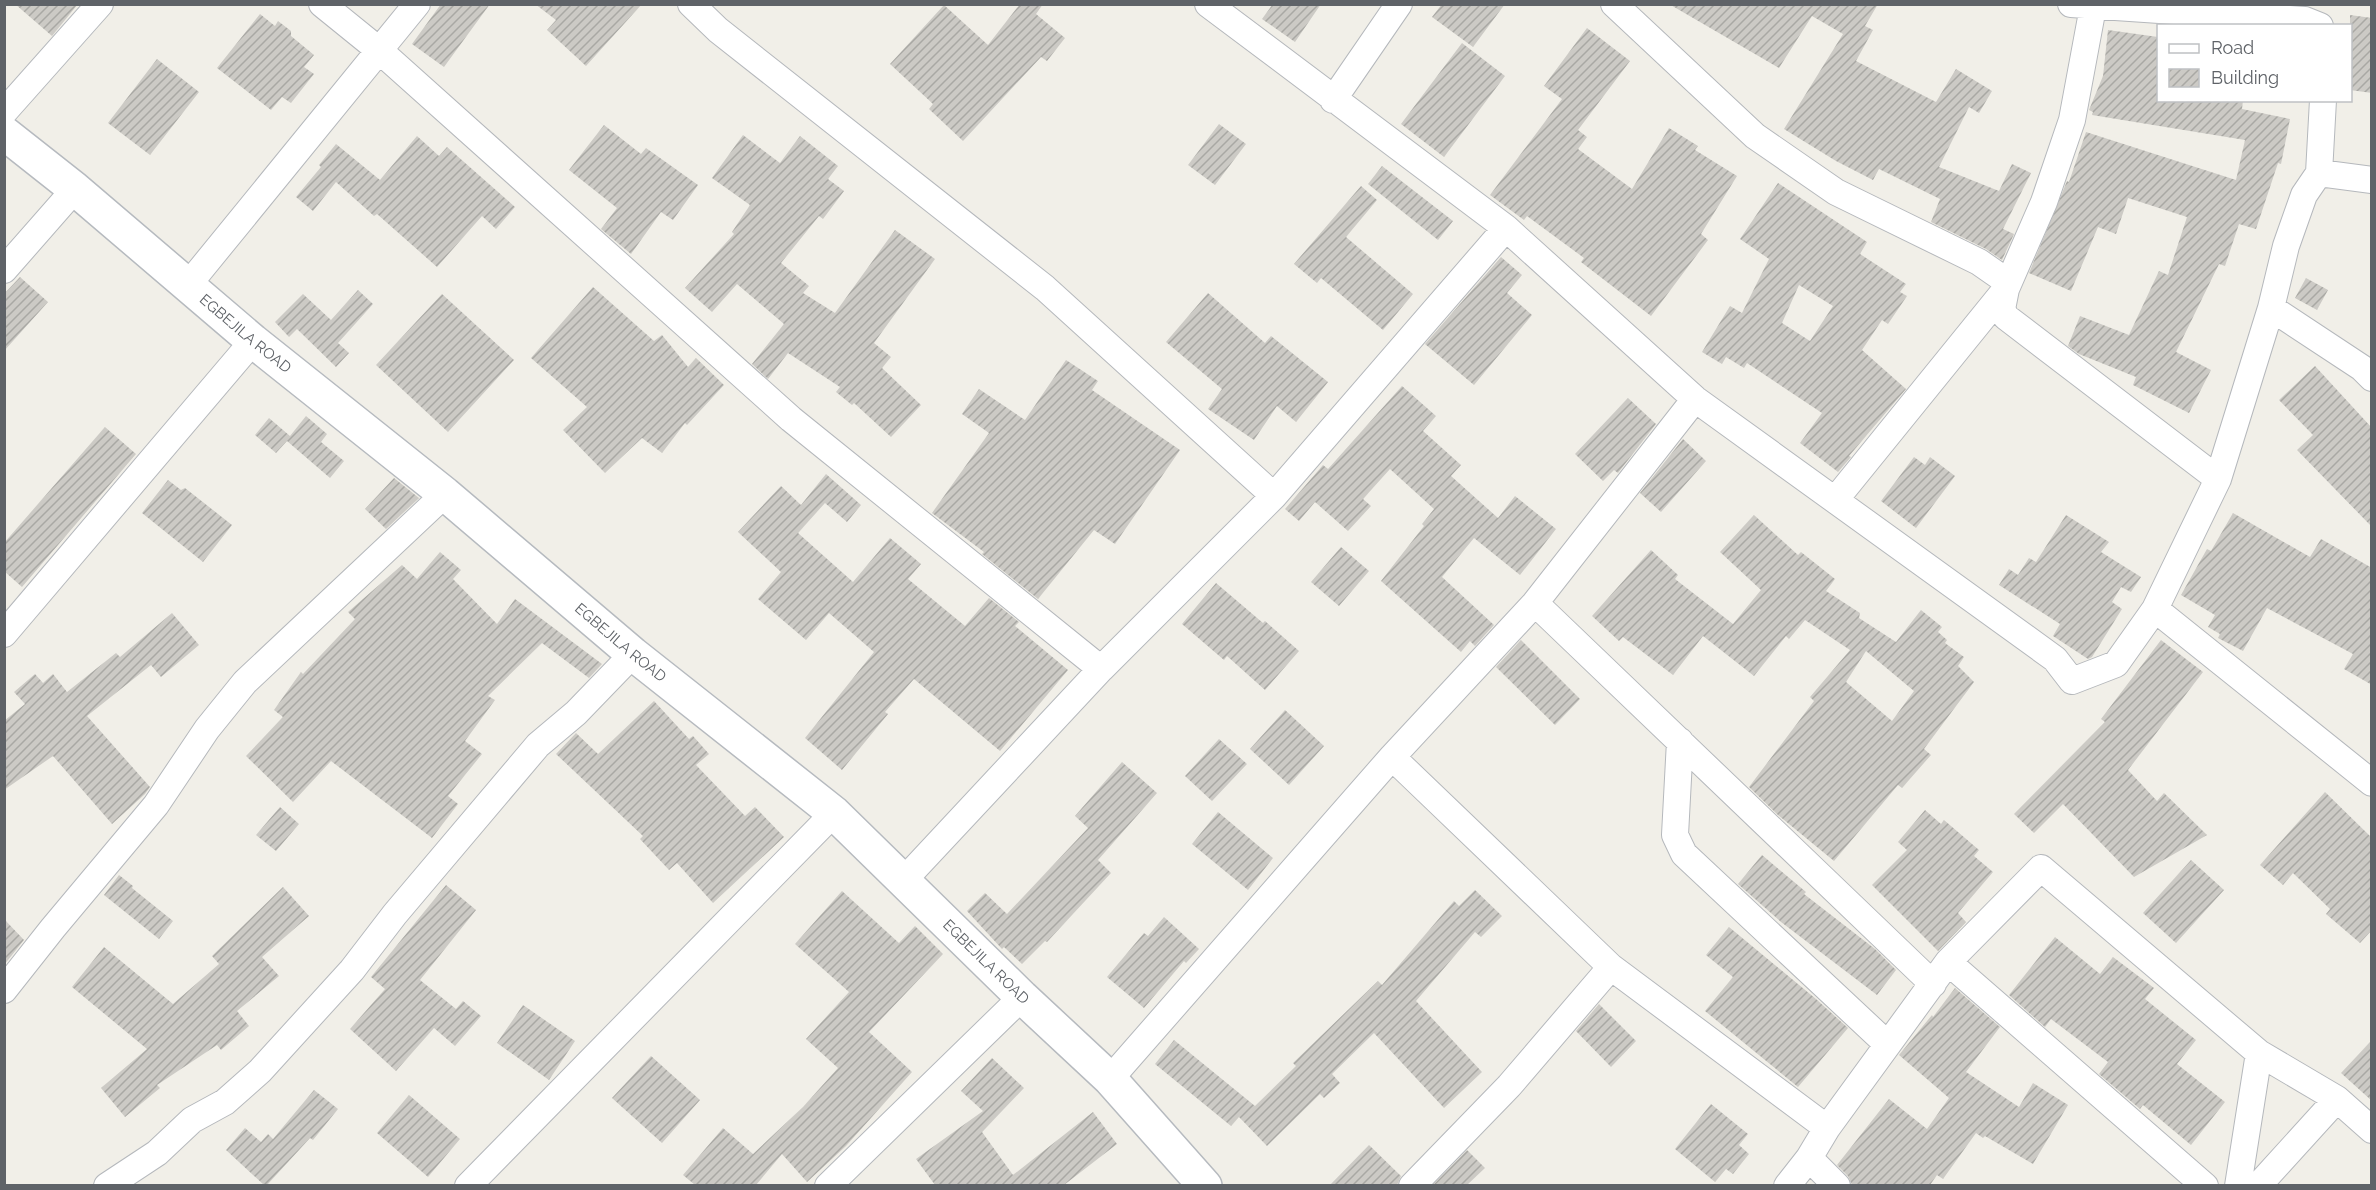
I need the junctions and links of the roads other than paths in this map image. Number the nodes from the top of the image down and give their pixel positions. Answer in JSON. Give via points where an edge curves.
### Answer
{"nodes":[{"id":1,"x":100,"y":4,"type":"edge"},
{"id":2,"x":322,"y":4,"type":"edge"},
{"id":3,"x":417,"y":4,"type":"edge"},
{"id":4,"x":690,"y":4,"type":"edge"},
{"id":5,"x":1208,"y":4,"type":"edge"},
{"id":6,"x":1400,"y":4,"type":"edge"},
{"id":7,"x":1614,"y":4,"type":"edge"},
{"id":8,"x":2082,"y":6,"type":"edge"},
{"id":9,"x":2315,"y":24,"type":"edge"},
{"id":10,"x":381,"y":51,"type":"junction"},
{"id":11,"x":1333,"y":100,"type":"junction"},
{"id":12,"x":2323,"y":102,"type":"edge"},
{"id":13,"x":4,"y":112,"type":"edge"},
{"id":14,"x":4,"y":133,"type":"edge"},
{"id":15,"x":2319,"y":173,"type":"junction"},
{"id":16,"x":2372,"y":180,"type":"edge"},
{"id":17,"x":75,"y":189,"type":"junction"},
{"id":18,"x":1506,"y":228,"type":"junction"},
{"id":19,"x":4,"y":270,"type":"edge"},
{"id":20,"x":188,"y":285,"type":"junction"},
{"id":21,"x":2006,"y":289,"type":"junction"},
{"id":22,"x":2271,"y":308,"type":"junction"},
{"id":23,"x":253,"y":341,"type":"junction"},
{"id":24,"x":2372,"y":378,"type":"edge"},
{"id":25,"x":1695,"y":399,"type":"junction"},
{"id":26,"x":2218,"y":479,"type":"junction"},
{"id":27,"x":445,"y":494,"type":"junction"},
{"id":28,"x":1274,"y":496,"type":"junction"},
{"id":29,"x":1835,"y":500,"type":"junction"},
{"id":30,"x":1535,"y":603,"type":"junction"},
{"id":31,"x":2155,"y":609,"type":"junction"},
{"id":32,"x":4,"y":634,"type":"edge"},
{"id":33,"x":633,"y":654,"type":"junction"},
{"id":34,"x":1101,"y":669,"type":"junction"},
{"id":35,"x":1680,"y":741,"type":"junction"},
{"id":36,"x":1392,"y":757,"type":"junction"},
{"id":37,"x":2372,"y":783,"type":"edge"},
{"id":38,"x":834,"y":813,"type":"junction"},
{"id":39,"x":904,"y":880,"type":"junction"},
{"id":40,"x":1948,"y":962,"type":"junction"},
{"id":41,"x":1611,"y":967,"type":"junction"},
{"id":42,"x":1933,"y":984,"type":"junction"},
{"id":43,"x":4,"y":990,"type":"edge"},
{"id":44,"x":1022,"y":998,"type":"junction"},
{"id":45,"x":1887,"y":1044,"type":"junction"},
{"id":46,"x":2259,"y":1053,"type":"junction"},
{"id":47,"x":1110,"y":1079,"type":"junction"},
{"id":48,"x":2337,"y":1099,"type":"junction"},
{"id":49,"x":1827,"y":1128,"type":"junction"},
{"id":50,"x":2372,"y":1130,"type":"edge"},
{"id":51,"x":1809,"y":1158,"type":"junction"},
{"id":52,"x":1198,"y":1183,"type":"edge"},
{"id":53,"x":107,"y":1185,"type":"edge"},
{"id":54,"x":468,"y":1185,"type":"edge"},
{"id":55,"x":828,"y":1185,"type":"edge"},
{"id":56,"x":1412,"y":1185,"type":"edge"},
{"id":57,"x":1787,"y":1185,"type":"edge"},
{"id":58,"x":1837,"y":1185,"type":"edge"},
{"id":59,"x":2205,"y":1185,"type":"edge"},
{"id":60,"x":2238,"y":1185,"type":"edge"},
{"id":61,"x":2258,"y":1185,"type":"edge"}],
"edges":[{"from":1,"to":13,"type":"street"},
{"from":2,"to":10,"type":"street"},
{"from":3,"to":10,"type":"street"},
{"from":4,"to":28,"type":"street","via":[[1045,288]]},
{"from":5,"to":11,"type":"street"},
{"from":6,"to":11,"type":"street"},
{"from":7,"to":21,"type":"street","via":[[1755,136],[1836,192],[1979,262],[2002,278]]},
{"from":8,"to":9,"type":"street","via":[[2305,20]]},
{"from":8,"to":21,"type":"street","via":[[2072,120],[2044,202]]},
{"from":10,"to":20,"type":"street"},
{"from":10,"to":34,"type":"street","via":[[791,419]]},
{"from":11,"to":18,"type":"street"},
{"from":12,"to":15,"type":"street"},
{"from":14,"to":17,"type":"street","name":"EGBEJILA ROAD"},
{"from":15,"to":16,"type":"street"},
{"from":15,"to":22,"type":"street","via":[[2304,195]]},
{"from":17,"to":19,"type":"street"},
{"from":17,"to":20,"type":"street","name":"EGBEJILA ROAD"},
{"from":18,"to":25,"type":"street"},
{"from":18,"to":28,"type":"street"},
{"from":20,"to":23,"type":"street","name":"EGBEJILA ROAD"},
{"from":21,"to":26,"type":"street","via":[[2002,309],[2006,317]]},
{"from":21,"to":29,"type":"street"},
{"from":22,"to":24,"type":"street"},
{"from":22,"to":26,"type":"street"},
{"from":23,"to":27,"type":"street","name":"EGBEJILA ROAD"},
{"from":23,"to":32,"type":"street"},
{"from":25,"to":29,"type":"street"},
{"from":25,"to":30,"type":"street"},
{"from":26,"to":31,"type":"street"},
{"from":27,"to":33,"type":"street","name":"EGBEJILA ROAD"},
{"from":27,"to":43,"type":"street","via":[[245,682],[207,729],[156,805]]},
{"from":28,"to":34,"type":"street"},
{"from":29,"to":31,"type":"street","via":[[2055,659],[2072,681],[2116,664]]},
{"from":30,"to":35,"type":"street"},
{"from":30,"to":36,"type":"street"},
{"from":31,"to":37,"type":"street"},
{"from":33,"to":38,"type":"street","name":"EGBEJILA ROAD"},
{"from":33,"to":53,"type":"street","via":[[576,713],[538,745],[352,970],[260,1071],[225,1102],[192,1120],[157,1153]]},
{"from":34,"to":39,"type":"street"},
{"from":35,"to":42,"type":"street"},
{"from":35,"to":45,"type":"street","via":[[1675,834],[1684,854]]},
{"from":36,"to":41,"type":"street"},
{"from":36,"to":47,"type":"street"},
{"from":38,"to":39,"type":"street","name":"EGBEJILA ROAD"},
{"from":38,"to":54,"type":"street"},
{"from":39,"to":44,"type":"street","name":"EGBEJILA ROAD"},
{"from":40,"to":42,"type":"street"},
{"from":40,"to":46,"type":"street","via":[[2040,868]]},
{"from":40,"to":59,"type":"street"},
{"from":41,"to":49,"type":"street"},
{"from":41,"to":56,"type":"street","via":[[1509,1086]]},
{"from":42,"to":45,"type":"street"},
{"from":44,"to":47,"type":"street","name":"EGBEJILA ROAD"},
{"from":44,"to":55,"type":"street"},
{"from":45,"to":49,"type":"street"},
{"from":46,"to":48,"type":"street"},
{"from":46,"to":60,"type":"street"},
{"from":47,"to":52,"type":"street","name":"EGBEJILA ROAD"},
{"from":48,"to":50,"type":"street"},
{"from":48,"to":61,"type":"street"},
{"from":49,"to":51,"type":"street"},
{"from":51,"to":57,"type":"street"},
{"from":51,"to":58,"type":"street"}]}
